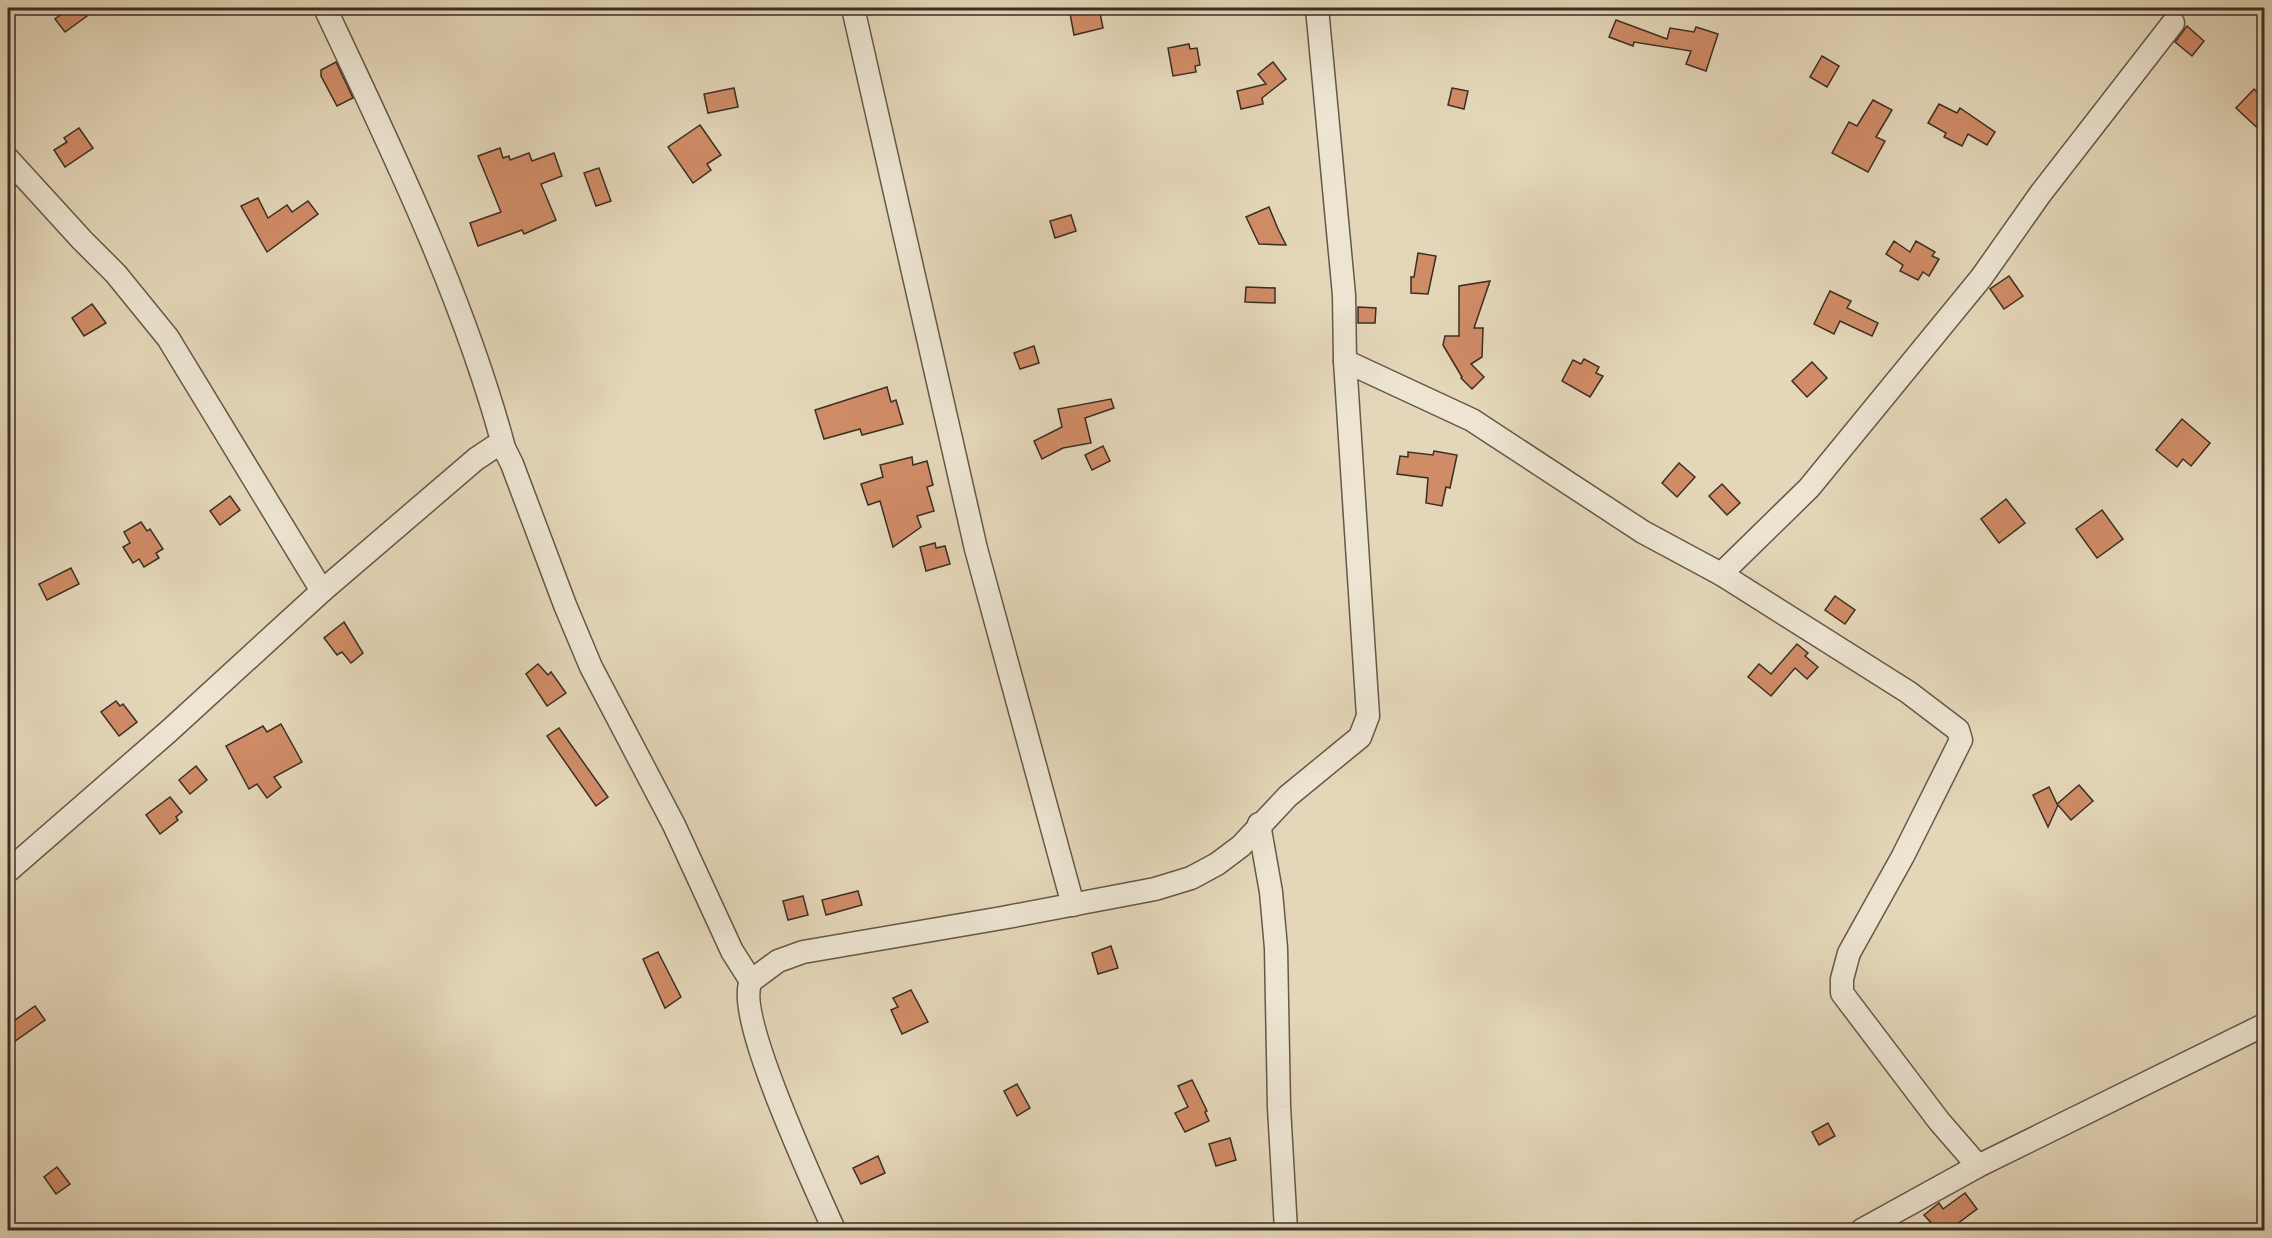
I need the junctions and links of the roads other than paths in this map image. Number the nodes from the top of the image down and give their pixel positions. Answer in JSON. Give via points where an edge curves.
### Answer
{"nodes":[{"id":1,"x":325,"y":8,"type":"edge"},
{"id":2,"x":853,"y":8,"type":"edge"},
{"id":3,"x":1317,"y":8,"type":"edge"},
{"id":4,"x":2173,"y":23,"type":"dead end"},
{"id":5,"x":8,"y":159,"type":"edge"},
{"id":6,"x":1345,"y":361,"type":"junction"},
{"id":7,"x":504,"y":448,"type":"junction"},
{"id":8,"x":1721,"y":574,"type":"junction"},
{"id":9,"x":322,"y":591,"type":"junction"},
{"id":10,"x":1259,"y":824,"type":"junction"},
{"id":11,"x":8,"y":871,"type":"edge"},
{"id":12,"x":1073,"y":905,"type":"junction"},
{"id":13,"x":751,"y":981,"type":"junction"},
{"id":14,"x":2265,"y":1025,"type":"edge"},
{"id":15,"x":1978,"y":1166,"type":"junction"},
{"id":16,"x":834,"y":1230,"type":"edge"},
{"id":17,"x":1286,"y":1230,"type":"edge"},
{"id":18,"x":1862,"y":1230,"type":"edge"}],
"edges":[{"from":1,"to":7,"type":"street","via":[[446,280],[492,404]]},
{"from":2,"to":12,"type":"street","via":[[976,549]]},
{"from":3,"to":6,"type":"street","via":[[1337,209]]},
{"from":4,"to":8,"type":"street","via":[[2041,193],[1981,278],[1809,488]]},
{"from":5,"to":9,"type":"street","via":[[151,315]]},
{"from":6,"to":8,"type":"street","via":[[1472,420],[1643,532]]},
{"from":6,"to":10,"type":"street","via":[[1368,716],[1360,737]]},
{"from":7,"to":9,"type":"street","via":[[498,446],[485,452]]},
{"from":7,"to":13,"type":"street","via":[[591,667],[674,825],[732,951]]},
{"from":8,"to":15,"type":"street","via":[[1908,692],[1958,730],[1961,740],[1938,790],[1850,953],[1842,993]]},
{"from":9,"to":11,"type":"street"},
{"from":10,"to":12,"type":"street","via":[[1241,846],[1191,878]]},
{"from":10,"to":17,"type":"street","via":[[1276,948]]},
{"from":12,"to":13,"type":"street","via":[[802,952],[778,961]]},
{"from":13,"to":16,"type":"street","via":[[748,993],[753,1031]]},
{"from":14,"to":15,"type":"street"},
{"from":15,"to":18,"type":"street"}]}
